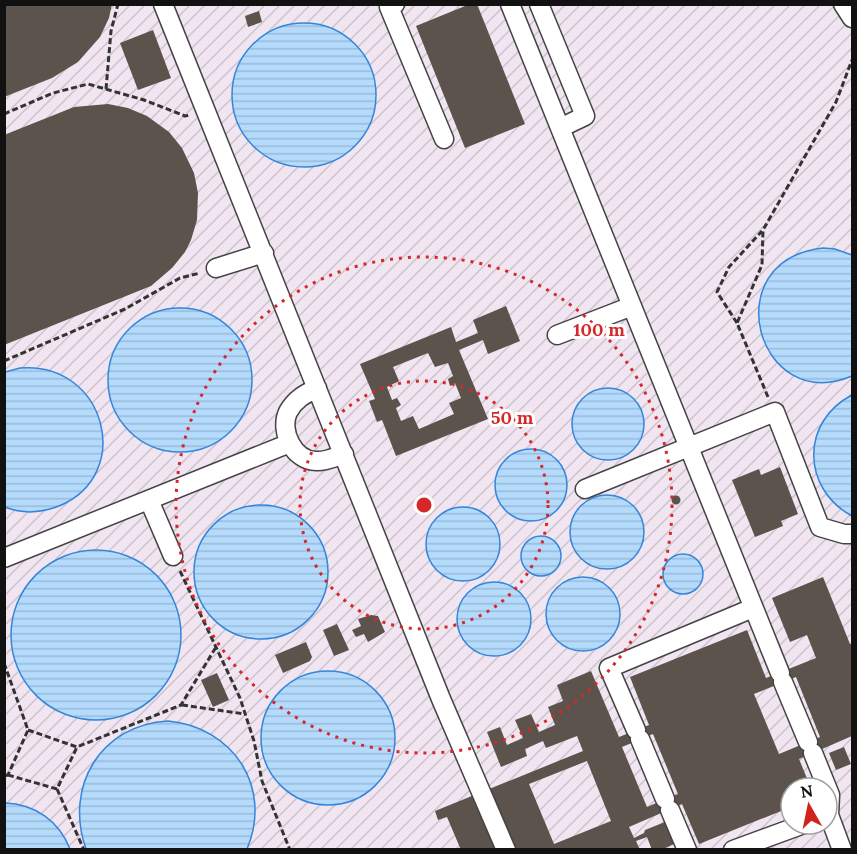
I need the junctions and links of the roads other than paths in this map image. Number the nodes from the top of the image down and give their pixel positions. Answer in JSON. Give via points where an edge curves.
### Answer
{"nodes":[{"id":1,"x":163,"y":4,"type":"edge"},
{"id":2,"x":395,"y":4,"type":"edge"},
{"id":3,"x":510,"y":4,"type":"edge"},
{"id":4,"x":539,"y":4,"type":"edge"},
{"id":5,"x":843,"y":4,"type":"edge"},
{"id":6,"x":852,"y":18,"type":"edge"},
{"id":7,"x":560,"y":128,"type":"junction"},
{"id":8,"x":444,"y":139,"type":"dead end"},
{"id":9,"x":264,"y":253,"type":"junction"},
{"id":10,"x":216,"y":268,"type":"road end"},
{"id":11,"x":632,"y":306,"type":"junction"},
{"id":12,"x":556,"y":335,"type":"dead end"},
{"id":13,"x":317,"y":388,"type":"junction"},
{"id":14,"x":290,"y":443,"type":"junction"},
{"id":15,"x":688,"y":447,"type":"junction"},
{"id":16,"x":344,"y":454,"type":"junction"},
{"id":17,"x":585,"y":489,"type":"dead end"},
{"id":18,"x":149,"y":500,"type":"junction"},
{"id":19,"x":852,"y":534,"type":"edge"},
{"id":20,"x":173,"y":556,"type":"road end"},
{"id":21,"x":4,"y":558,"type":"edge"},
{"id":22,"x":753,"y":608,"type":"junction"},
{"id":23,"x":822,"y":776,"type":"edge"},
{"id":24,"x":779,"y":833,"type":"edge"},
{"id":25,"x":506,"y":849,"type":"edge"},
{"id":26,"x":687,"y":849,"type":"edge"},
{"id":27,"x":733,"y":849,"type":"edge"}],
"edges":[{"from":1,"to":9,"type":"lane"},
{"from":2,"to":8,"type":"lane","via":[[390,7]]},
{"from":3,"to":7,"type":"lane"},
{"from":4,"to":7,"type":"lane","via":[[585,116]]},
{"from":5,"to":6,"type":"lane"},
{"from":7,"to":11,"type":"lane"},
{"from":9,"to":10,"type":"lane"},
{"from":9,"to":13,"type":"lane"},
{"from":11,"to":12,"type":"lane"},
{"from":11,"to":15,"type":"lane"},
{"from":13,"to":14,"type":"lane","via":[[298,398],[288,412],[285,426]]},
{"from":13,"to":16,"type":"lane"},
{"from":14,"to":16,"type":"lane","via":[[300,457],[314,462]]},
{"from":14,"to":18,"type":"lane"},
{"from":15,"to":17,"type":"lane"},
{"from":15,"to":19,"type":"lane","via":[[774,412],[820,527]]},
{"from":15,"to":22,"type":"lane"},
{"from":16,"to":25,"type":"lane","via":[[441,699]]},
{"from":18,"to":20,"type":"lane"},
{"from":18,"to":21,"type":"lane"},
{"from":22,"to":23,"type":"lane"},
{"from":22,"to":26,"type":"lane","via":[[609,668]]},
{"from":24,"to":27,"type":"lane"}]}
